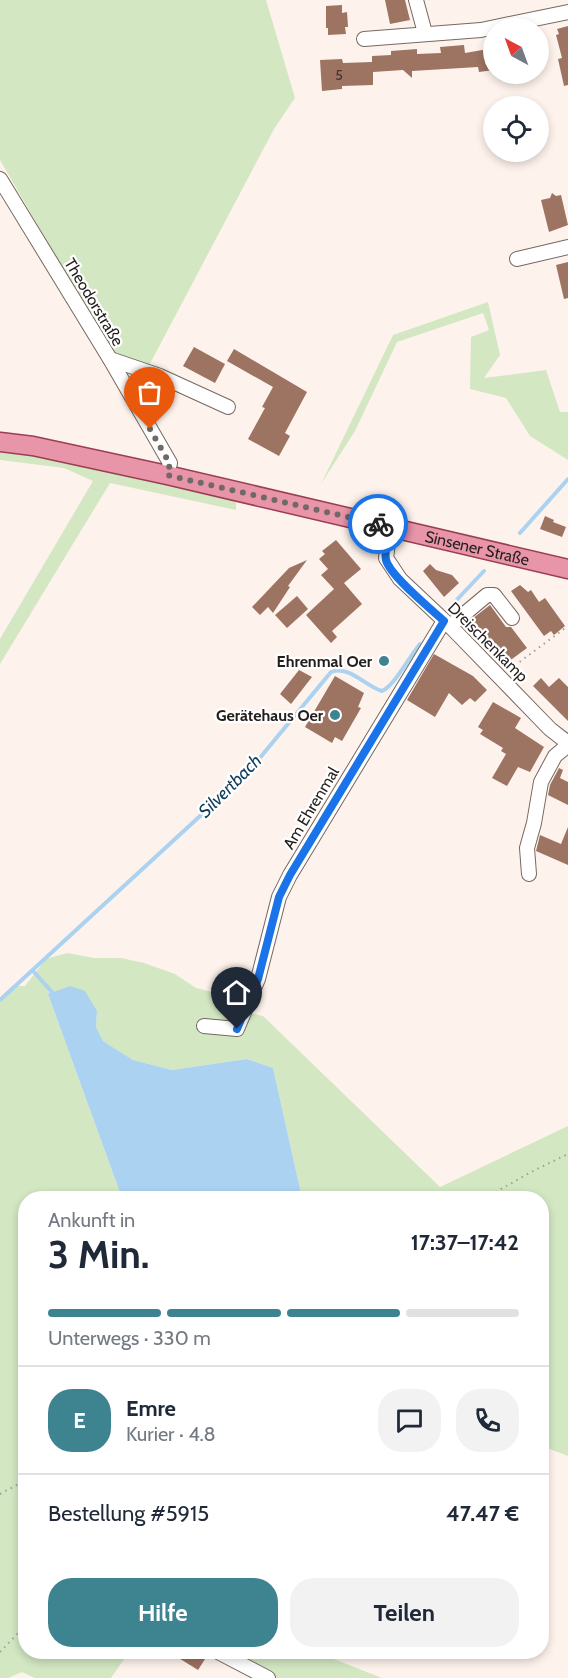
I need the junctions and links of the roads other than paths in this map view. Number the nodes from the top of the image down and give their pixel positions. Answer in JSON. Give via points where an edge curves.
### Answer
{"nodes":[{"id":1,"x":416,"y":0,"type":"edge"},
{"id":2,"x":568,"y":12,"type":"edge"},
{"id":3,"x":425,"y":33,"type":"junction"},
{"id":4,"x":364,"y":39,"type":"dead end"},
{"id":5,"x":0,"y":179,"type":"edge"},
{"id":6,"x":568,"y":247,"type":"edge"},
{"id":7,"x":517,"y":259,"type":"dead end"},
{"id":8,"x":110,"y":359,"type":"junction"},
{"id":9,"x":228,"y":407,"type":"dead end"},
{"id":10,"x":0,"y":442,"type":"edge"},
{"id":11,"x":167,"y":475,"type":"junction"},
{"id":12,"x":390,"y":527,"type":"junction"},
{"id":13,"x":568,"y":569,"type":"edge"},
{"id":14,"x":512,"y":618,"type":"dead end"},
{"id":15,"x":447,"y":624,"type":"junction"},
{"id":16,"x":568,"y":744,"type":"edge"},
{"id":17,"x":529,"y":874,"type":"dead end"},
{"id":18,"x":204,"y":1026,"type":"dead end"},
{"id":19,"x":231,"y":1659,"type":"edge"},
{"id":20,"x":268,"y":1678,"type":"edge"}],
"edges":[{"from":1,"to":3,"type":"street"},
{"from":2,"to":3,"type":"street","via":[[481,30]]},
{"from":3,"to":4,"type":"street"},
{"from":5,"to":8,"type":"street","name":"Theodorstraße"},
{"from":6,"to":7,"type":"street"},
{"from":8,"to":9,"type":"street","via":[[160,376]]},
{"from":8,"to":11,"type":"street","name":"Theodorstraße","via":[[170,464]]},
{"from":10,"to":11,"type":"main road","name":"Sinsener Straße"},
{"from":11,"to":12,"type":"main road","name":"Sinsener Straße"},
{"from":12,"to":13,"type":"main road","name":"Sinsener Straße"},
{"from":12,"to":15,"type":"street","name":"Dreischenkamp","via":[[386,558],[389,566]]},
{"from":14,"to":15,"type":"street","via":[[494,595],[487,595]]},
{"from":15,"to":16,"type":"street","name":"Dreischenkamp"},
{"from":15,"to":18,"type":"street","name":"Am Ehrenmal","via":[[290,875],[279,897],[258,979],[237,1029]]},
{"from":16,"to":17,"type":"street","via":[[555,756],[541,782],[527,848]]},
{"from":19,"to":20,"type":"street"}]}
